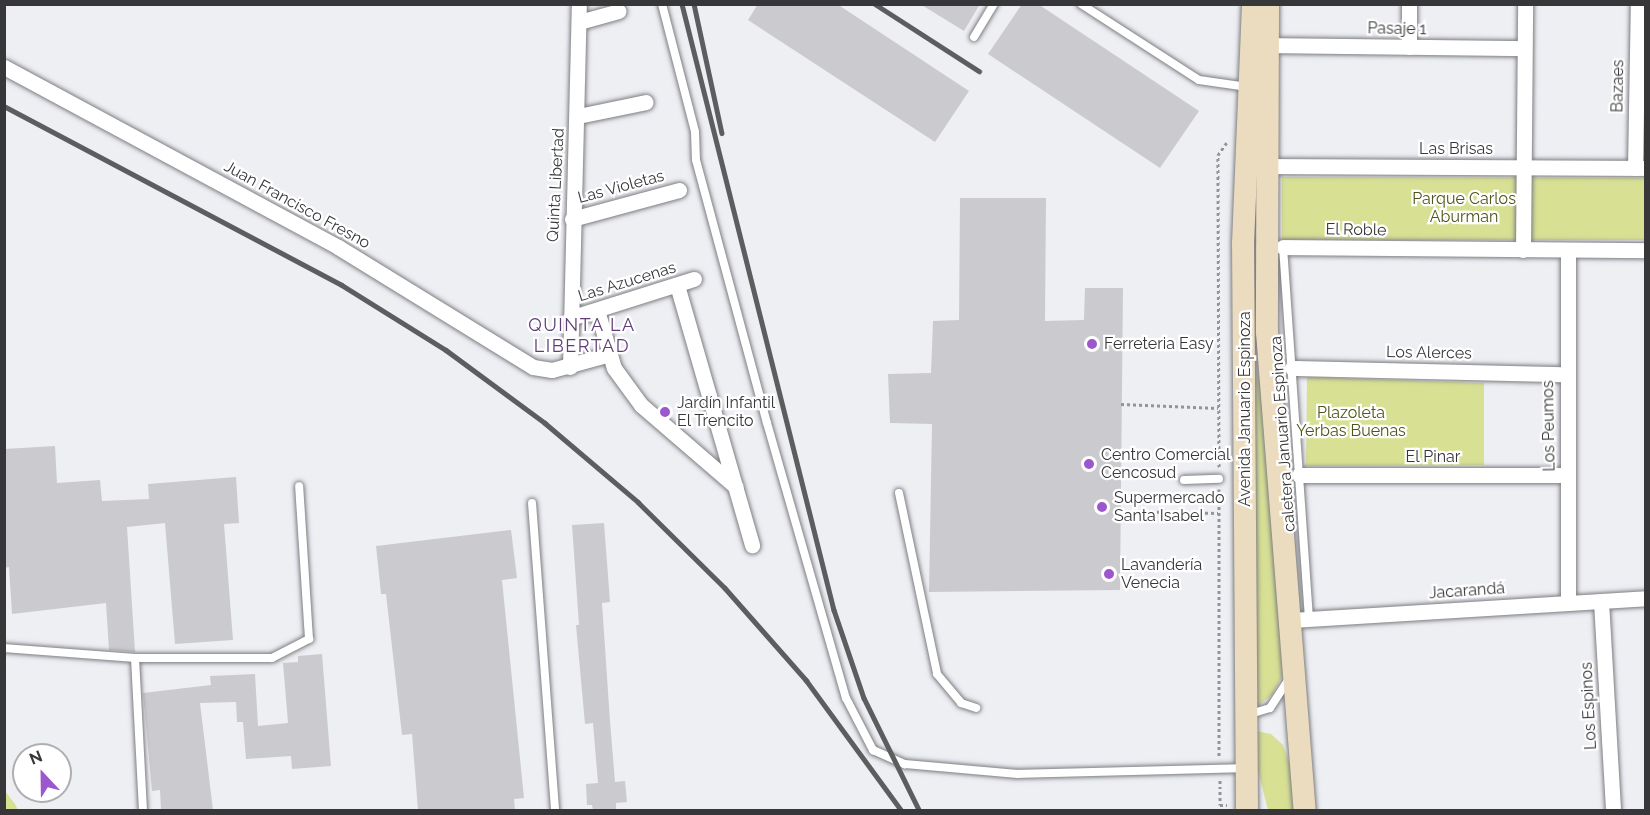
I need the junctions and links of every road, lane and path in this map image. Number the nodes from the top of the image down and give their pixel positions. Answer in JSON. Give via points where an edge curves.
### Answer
{"nodes":[{"id":1,"x":579,"y":4,"type":"edge"},
{"id":2,"x":662,"y":4,"type":"edge"},
{"id":3,"x":993,"y":4,"type":"edge"},
{"id":4,"x":1081,"y":4,"type":"edge"},
{"id":5,"x":1253,"y":4,"type":"edge"},
{"id":6,"x":1268,"y":4,"type":"edge"},
{"id":7,"x":1409,"y":4,"type":"edge"},
{"id":8,"x":1525,"y":4,"type":"edge"},
{"id":9,"x":1638,"y":4,"type":"edge"},
{"id":10,"x":620,"y":11,"type":"dead end"},
{"id":11,"x":579,"y":22,"type":"junction"},
{"id":12,"x":974,"y":37,"type":"dead end"},
{"id":13,"x":1269,"y":45,"type":"junction"},
{"id":14,"x":1409,"y":47,"type":"junction"},
{"id":15,"x":1524,"y":48,"type":"junction"},
{"id":16,"x":4,"y":67,"type":"edge"},
{"id":17,"x":1247,"y":87,"type":"junction"},
{"id":18,"x":646,"y":102,"type":"dead end"},
{"id":19,"x":578,"y":116,"type":"junction"},
{"id":20,"x":1267,"y":166,"type":"junction"},
{"id":21,"x":1523,"y":167,"type":"junction"},
{"id":22,"x":1640,"y":168,"type":"edge"},
{"id":23,"x":679,"y":190,"type":"dead end"},
{"id":24,"x":572,"y":219,"type":"junction"},
{"id":25,"x":1283,"y":248,"type":"joint"},
{"id":26,"x":1568,"y":249,"type":"junction"},
{"id":27,"x":1524,"y":250,"type":"junction"},
{"id":28,"x":1646,"y":250,"type":"edge"},
{"id":29,"x":1244,"y":261,"type":"junction"},
{"id":30,"x":694,"y":279,"type":"dead end"},
{"id":31,"x":677,"y":285,"type":"junction"},
{"id":32,"x":1266,"y":299,"type":"junction"},
{"id":33,"x":597,"y":310,"type":"junction"},
{"id":34,"x":570,"y":318,"type":"junction"},
{"id":35,"x":610,"y":354,"type":"junction"},
{"id":36,"x":570,"y":367,"type":"junction"},
{"id":37,"x":1292,"y":368,"type":"junction"},
{"id":38,"x":1566,"y":374,"type":"junction"},
{"id":39,"x":1121,"y":404,"type":"dead end"},
{"id":40,"x":1218,"y":408,"type":"dead end"},
{"id":41,"x":1299,"y":475,"type":"junction"},
{"id":42,"x":1568,"y":475,"type":"junction"},
{"id":43,"x":1219,"y":479,"type":"dead end"},
{"id":44,"x":1184,"y":480,"type":"dead end"},
{"id":45,"x":299,"y":486,"type":"dead end"},
{"id":46,"x":736,"y":487,"type":"junction"},
{"id":47,"x":899,"y":493,"type":"dead end"},
{"id":48,"x":532,"y":503,"type":"dead end"},
{"id":49,"x":1121,"y":511,"type":"dead end"},
{"id":50,"x":1219,"y":513,"type":"dead end"},
{"id":51,"x":752,"y":545,"type":"dead end"},
{"id":52,"x":1646,"y":598,"type":"edge"},
{"id":53,"x":1601,"y":600,"type":"junction"},
{"id":54,"x":1568,"y":602,"type":"junction"},
{"id":55,"x":1300,"y":619,"type":"junction"},
{"id":56,"x":4,"y":648,"type":"edge"},
{"id":57,"x":135,"y":658,"type":"junction"},
{"id":58,"x":1293,"y":670,"type":"junction"},
{"id":59,"x":976,"y":708,"type":"dead end"},
{"id":60,"x":1246,"y":716,"type":"junction"},
{"id":61,"x":1247,"y":775,"type":"junction"},
{"id":62,"x":143,"y":810,"type":"edge"},
{"id":63,"x":555,"y":810,"type":"edge"},
{"id":64,"x":1247,"y":810,"type":"edge"},
{"id":65,"x":1259,"y":810,"type":"edge"},
{"id":66,"x":1305,"y":810,"type":"edge"},
{"id":67,"x":1613,"y":810,"type":"edge"}],
"edges":[{"from":1,"to":11,"type":"street","name":"Quinta Libertad"},
{"from":2,"to":61,"type":"lane","via":[[695,132],[696,160],[767,423],[846,698],[873,750],[905,764],[1018,774]]},
{"from":3,"to":12,"type":"lane"},
{"from":4,"to":17,"type":"lane","via":[[1199,81]]},
{"from":5,"to":17,"type":"main road","name":"Avenida Januario Espinoza"},
{"from":6,"to":13,"type":"main road","name":"Avenida Januario Espinoza"},
{"from":7,"to":14,"type":"street"},
{"from":8,"to":15,"type":"street"},
{"from":9,"to":22,"type":"street","name":"Bazaes"},
{"from":10,"to":11,"type":"street"},
{"from":11,"to":19,"type":"street","name":"Quinta Libertad"},
{"from":13,"to":14,"type":"street","name":"Pasaje 1"},
{"from":13,"to":20,"type":"main road","name":"Avenida Januario Espinoza"},
{"from":14,"to":15,"type":"street","name":"Pasaje 1"},
{"from":15,"to":21,"type":"street"},
{"from":16,"to":36,"type":"street","name":"Juan Francisco Fresno","via":[[338,247],[533,367]]},
{"from":17,"to":29,"type":"main road","name":"Avenida Januario Espinoza"},
{"from":18,"to":19,"type":"street"},
{"from":19,"to":24,"type":"street","name":"Quinta Libertad"},
{"from":20,"to":21,"type":"street","name":"Las Brisas"},
{"from":20,"to":32,"type":"main road","name":"Avenida Januario Espinoza"},
{"from":21,"to":22,"type":"street","name":"Las Brisas"},
{"from":21,"to":27,"type":"street"},
{"from":23,"to":24,"type":"street","name":"Las Violetas"},
{"from":24,"to":34,"type":"street","name":"Quinta Libertad"},
{"from":25,"to":27,"type":"street","name":"El Roble"},
{"from":25,"to":37,"type":"lane","name":"caletera Januario Espinoza"},
{"from":26,"to":27,"type":"street","name":"El Roble"},
{"from":26,"to":28,"type":"street","name":"El Roble"},
{"from":26,"to":38,"type":"street","name":"Los Peumos"},
{"from":29,"to":32,"type":"lane","via":[[1257,277]]},
{"from":29,"to":60,"type":"main road","name":"Avenida Januario Espinoza"},
{"from":30,"to":31,"type":"street","name":"Las Azucenas"},
{"from":31,"to":33,"type":"street","name":"Las Azucenas"},
{"from":31,"to":46,"type":"street"},
{"from":32,"to":55,"type":"main road","name":"Avenida Januario Espinoza"},
{"from":33,"to":34,"type":"street","name":"Las Azucenas"},
{"from":33,"to":35,"type":"street"},
{"from":34,"to":36,"type":"street","name":"Quinta Libertad"},
{"from":35,"to":36,"type":"street","name":"Juan Francisco Fresno"},
{"from":35,"to":46,"type":"street","via":[[614,368],[641,405]]},
{"from":37,"to":38,"type":"street","name":"Los Alerces"},
{"from":37,"to":41,"type":"lane","name":"caletera Januario Espinoza"},
{"from":38,"to":42,"type":"street","name":"Los Peumos"},
{"from":39,"to":40,"type":"path"},
{"from":41,"to":42,"type":"street","name":"El Pinar"},
{"from":41,"to":55,"type":"lane","name":"caletera Januario Espinoza"},
{"from":42,"to":54,"type":"street","name":"Los Peumos"},
{"from":43,"to":44,"type":"lane"},
{"from":45,"to":57,"type":"lane","via":[[309,639],[272,658]]},
{"from":46,"to":51,"type":"street"},
{"from":47,"to":59,"type":"lane","via":[[937,674],[961,703]]},
{"from":48,"to":63,"type":"lane"},
{"from":49,"to":50,"type":"path"},
{"from":52,"to":53,"type":"street","name":"Jacarandá"},
{"from":53,"to":54,"type":"street","name":"Jacarandá"},
{"from":53,"to":67,"type":"street","name":"Los Espinos"},
{"from":54,"to":55,"type":"street","name":"Jacarandá"},
{"from":55,"to":58,"type":"main road","name":"Avenida Januario Espinoza"},
{"from":56,"to":57,"type":"lane"},
{"from":57,"to":62,"type":"lane"},
{"from":58,"to":60,"type":"lane","via":[[1270,708]]},
{"from":58,"to":66,"type":"main road","name":"Avenida Januario Espinoza"},
{"from":60,"to":61,"type":"main road","name":"Avenida Januario Espinoza"},
{"from":61,"to":64,"type":"main road"},
{"from":61,"to":65,"type":"main road","name":"Avenida Januario Espinoza"}]}
